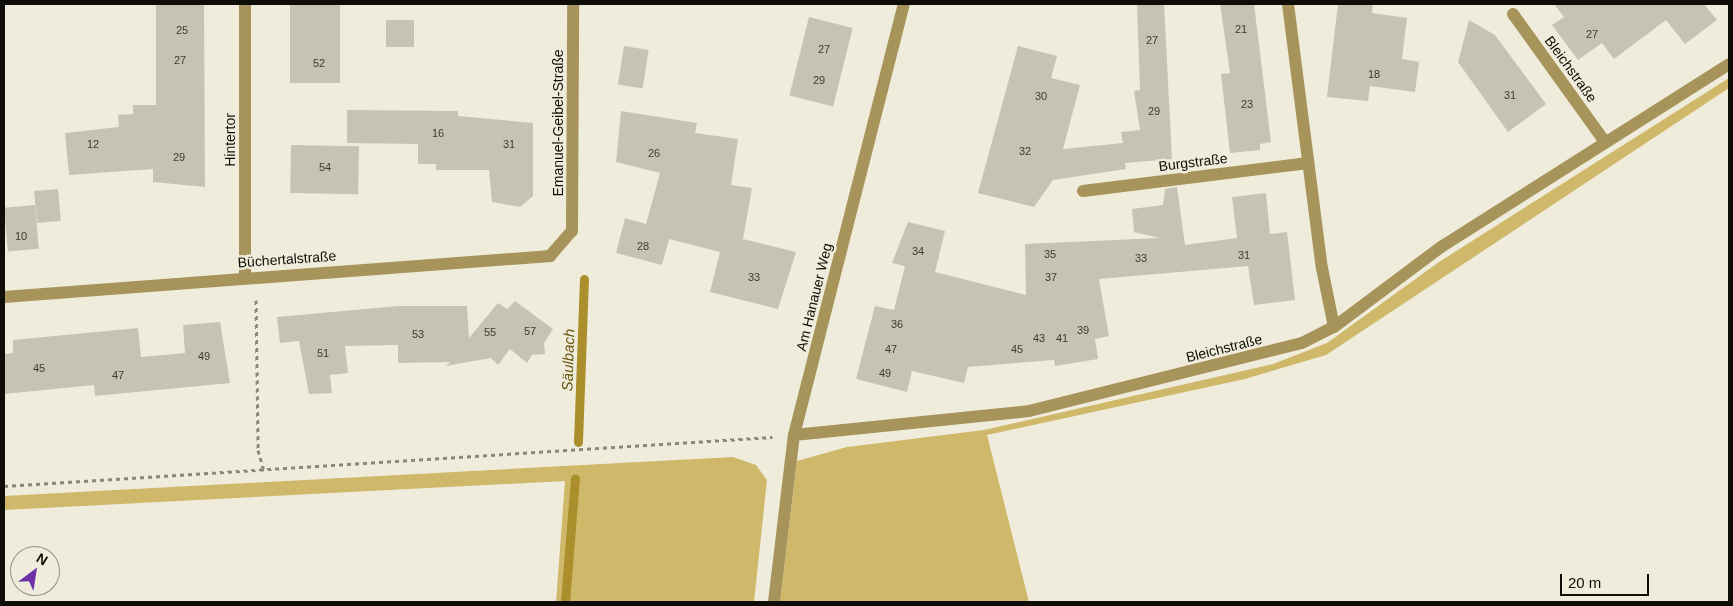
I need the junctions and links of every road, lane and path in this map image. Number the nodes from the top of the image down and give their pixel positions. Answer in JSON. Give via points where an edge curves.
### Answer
{"nodes":[{"id":1,"x":245,"y":4,"type":"edge"},
{"id":2,"x":573,"y":4,"type":"edge"},
{"id":3,"x":904,"y":4,"type":"edge"},
{"id":4,"x":1288,"y":4,"type":"edge"},
{"id":5,"x":1513,"y":14,"type":"dead end"},
{"id":6,"x":1729,"y":64,"type":"edge"},
{"id":7,"x":1605,"y":142,"type":"junction"},
{"id":8,"x":1308,"y":163,"type":"junction"},
{"id":9,"x":1083,"y":191,"type":"dead end"},
{"id":10,"x":567,"y":242,"type":"joint"},
{"id":11,"x":245,"y":277,"type":"junction"},
{"id":12,"x":4,"y":297,"type":"edge"},
{"id":13,"x":1334,"y":327,"type":"junction"},
{"id":14,"x":794,"y":436,"type":"junction"},
{"id":15,"x":264,"y":471,"type":"junction"},
{"id":16,"x":4,"y":486,"type":"edge"},
{"id":17,"x":774,"y":602,"type":"edge"}],
"edges":[{"from":1,"to":11,"type":"street","name":"Hintertor"},
{"from":2,"to":10,"type":"street","name":"Emanuel-Geibel-Straße","via":[[573,217]]},
{"from":3,"to":14,"type":"street","name":"Am Hanauer Weg"},
{"from":4,"to":8,"type":"street"},
{"from":5,"to":7,"type":"street","name":"Bleichstraße"},
{"from":6,"to":7,"type":"street","name":"Bleichstraße"},
{"from":7,"to":13,"type":"street","name":"Bleichstraße","via":[[1441,246]]},
{"from":8,"to":9,"type":"street","name":"Burgstraße"},
{"from":8,"to":13,"type":"street"},
{"from":10,"to":11,"type":"street","name":"Büchertalstraße","via":[[550,256]]},
{"from":11,"to":12,"type":"street","name":"Büchertalstraße"},
{"from":11,"to":15,"type":"path","via":[[256,298],[258,450]]},
{"from":13,"to":14,"type":"street","name":"Bleichstraße","via":[[1262,355],[1029,411]]},
{"from":14,"to":15,"type":"path"},
{"from":14,"to":17,"type":"street","name":"Am Hanauer Weg"},
{"from":15,"to":16,"type":"path"}]}
